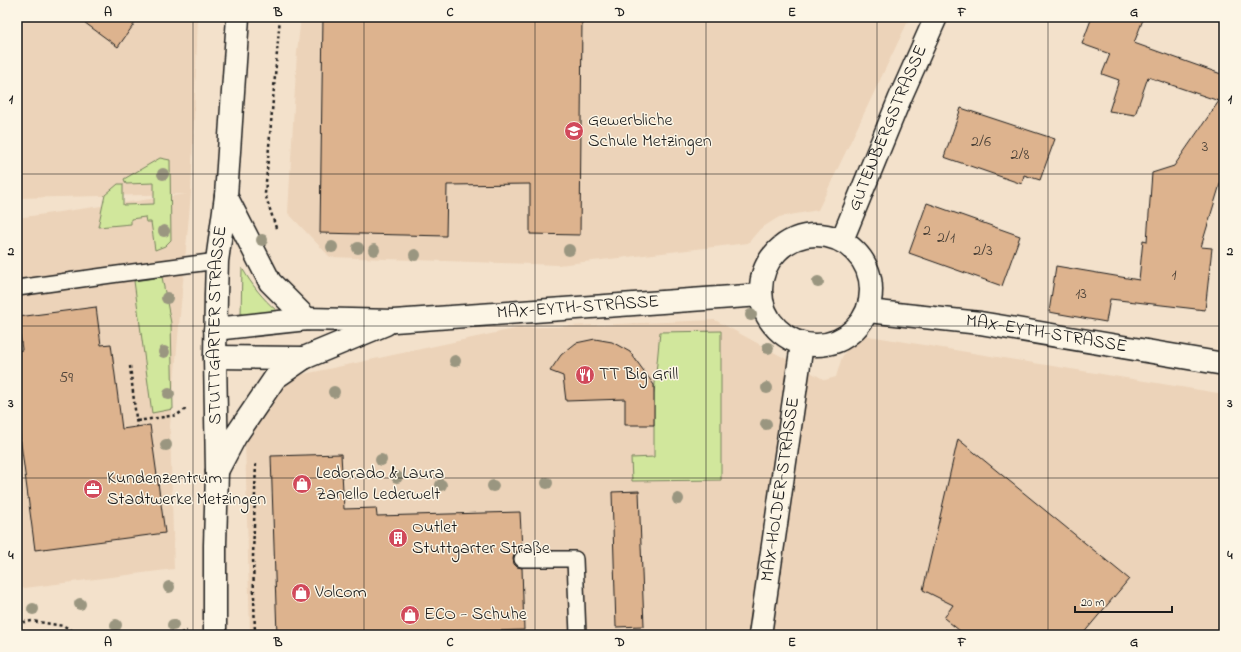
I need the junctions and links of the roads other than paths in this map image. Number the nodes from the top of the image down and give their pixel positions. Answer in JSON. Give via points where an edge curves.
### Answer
{"nodes":[{"id":1,"x":238,"y":17,"type":"edge"},
{"id":2,"x":936,"y":17,"type":"edge"},
{"id":3,"x":226,"y":196,"type":"junction"},
{"id":4,"x":842,"y":240,"type":"junction"},
{"id":5,"x":217,"y":261,"type":"junction"},
{"id":6,"x":17,"y":288,"type":"edge"},
{"id":7,"x":761,"y":294,"type":"junction"},
{"id":8,"x":868,"y":311,"type":"junction"},
{"id":9,"x":307,"y":319,"type":"junction"},
{"id":10,"x":394,"y":320,"type":"junction"},
{"id":11,"x":215,"y":329,"type":"junction"},
{"id":12,"x":802,"y":344,"type":"junction"},
{"id":13,"x":215,"y":357,"type":"junction"},
{"id":14,"x":304,"y":358,"type":"junction"},
{"id":15,"x":1224,"y":364,"type":"edge"},
{"id":16,"x":217,"y":471,"type":"junction"},
{"id":17,"x":522,"y":559,"type":"dead end"},
{"id":18,"x":215,"y":635,"type":"edge"},
{"id":19,"x":578,"y":635,"type":"edge"},
{"id":20,"x":760,"y":635,"type":"edge"}],
"edges":[{"from":1,"to":3,"type":"street","name":"STUTTGARTER STRASSE"},
{"from":2,"to":4,"type":"street","name":"GUTENBERGSTRASSE"},
{"from":3,"to":5,"type":"street","name":"STUTTGARTER STRASSE"},
{"from":3,"to":9,"type":"street","via":[[270,282]]},
{"from":4,"to":7,"type":"street","via":[[822,234],[803,235],[782,245],[769,260],[762,276]]},
{"from":4,"to":8,"type":"street","via":[[859,254],[869,272],[872,288]]},
{"from":5,"to":6,"type":"lane"},
{"from":5,"to":11,"type":"street","name":"STUTTGARTER STRASSE"},
{"from":7,"to":10,"type":"street","name":"MAX-EYTH-STRASSE"},
{"from":7,"to":12,"type":"street","via":[[771,322],[784,335]]},
{"from":8,"to":12,"type":"street","via":[[852,332],[830,344]]},
{"from":8,"to":15,"type":"street","name":"MAX-EYTH-STRASSE","via":[[980,323]]},
{"from":9,"to":10,"type":"street","name":"MAX-EYTH-STRASSE"},
{"from":9,"to":11,"type":"street","name":"MAX-EYTH-STRASSE"},
{"from":10,"to":14,"type":"street","name":"MAX-EYTH-STRASSE"},
{"from":11,"to":13,"type":"street","name":"STUTTGARTER STRASSE"},
{"from":12,"to":20,"type":"street","name":"MAX-HOLDER-STRASSE"},
{"from":13,"to":14,"type":"street","name":"MAX-EYTH-STRASSE"},
{"from":13,"to":16,"type":"street","name":"STUTTGARTER STRASSE"},
{"from":14,"to":16,"type":"street","name":"MAX-EYTH-STRASSE","via":[[275,378],[235,437]]},
{"from":16,"to":18,"type":"street","name":"STUTTGARTER STRASSE"},
{"from":17,"to":19,"type":"lane","via":[[575,559]]}]}
